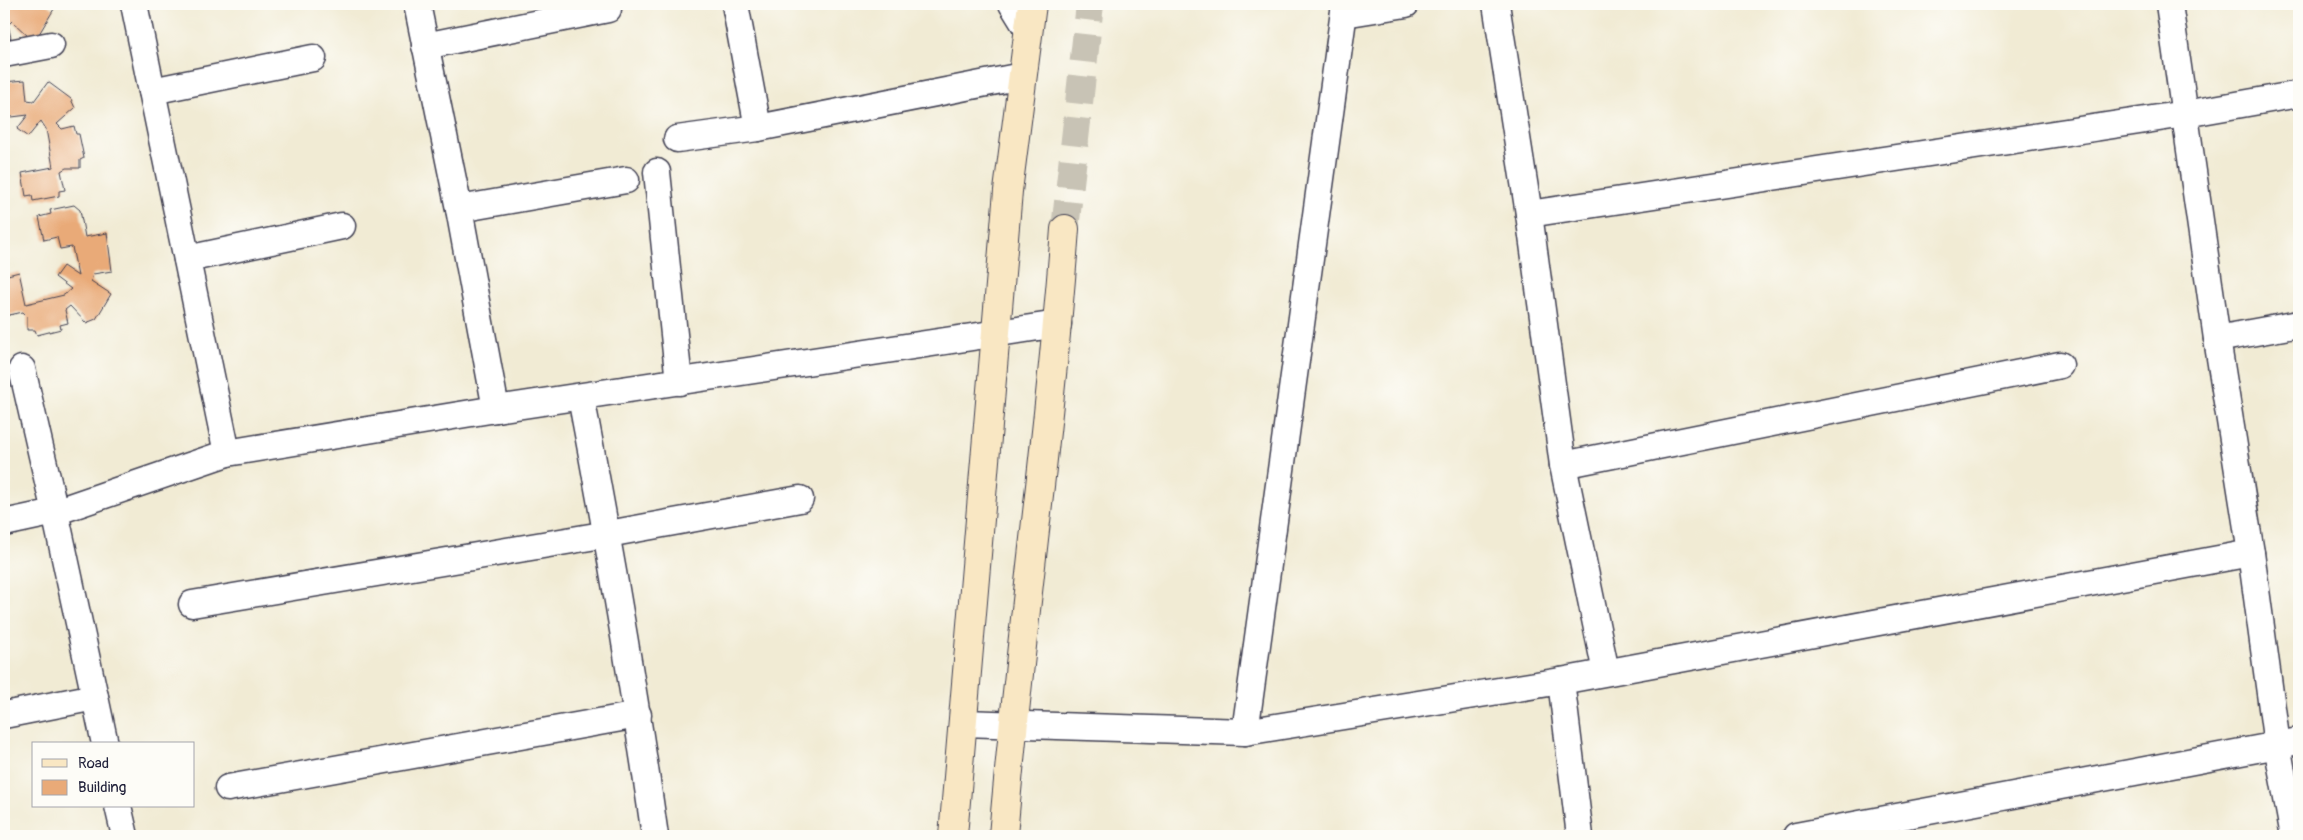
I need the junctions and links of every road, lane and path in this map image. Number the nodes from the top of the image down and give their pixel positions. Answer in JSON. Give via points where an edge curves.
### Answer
{"nodes":[{"id":1,"x":134,"y":4,"type":"edge"},
{"id":2,"x":417,"y":4,"type":"edge"},
{"id":3,"x":735,"y":4,"type":"edge"},
{"id":4,"x":1012,"y":4,"type":"edge"},
{"id":5,"x":1406,"y":4,"type":"edge"},
{"id":6,"x":1496,"y":4,"type":"edge"},
{"id":7,"x":2169,"y":4,"type":"edge"},
{"id":8,"x":1344,"y":9,"type":"edge"},
{"id":9,"x":608,"y":10,"type":"dead end"},
{"id":10,"x":1030,"y":17,"type":"edge"},
{"id":11,"x":51,"y":45,"type":"dead end"},
{"id":12,"x":425,"y":46,"type":"junction"},
{"id":13,"x":4,"y":54,"type":"edge"},
{"id":14,"x":313,"y":58,"type":"dead end"},
{"id":15,"x":1022,"y":76,"type":"junction"},
{"id":16,"x":152,"y":91,"type":"junction"},
{"id":17,"x":2299,"y":94,"type":"edge"},
{"id":18,"x":2185,"y":114,"type":"junction"},
{"id":19,"x":758,"y":128,"type":"junction"},
{"id":20,"x":677,"y":139,"type":"dead end"},
{"id":21,"x":656,"y":172,"type":"dead end"},
{"id":22,"x":626,"y":180,"type":"dead end"},
{"id":23,"x":459,"y":209,"type":"junction"},
{"id":24,"x":1529,"y":214,"type":"junction"},
{"id":25,"x":342,"y":226,"type":"dead end"},
{"id":26,"x":1065,"y":229,"type":"tunnel mouth"},
{"id":27,"x":187,"y":259,"type":"junction"},
{"id":28,"x":1058,"y":324,"type":"junction"},
{"id":29,"x":2299,"y":324,"type":"edge"},
{"id":30,"x":995,"y":334,"type":"junction"},
{"id":31,"x":2217,"y":339,"type":"junction"},
{"id":32,"x":2060,"y":365,"type":"dead end"},
{"id":33,"x":22,"y":369,"type":"dead end"},
{"id":34,"x":679,"y":382,"type":"junction"},
{"id":35,"x":581,"y":397,"type":"junction"},
{"id":36,"x":496,"y":409,"type":"junction"},
{"id":37,"x":227,"y":453,"type":"junction"},
{"id":38,"x":1563,"y":465,"type":"junction"},
{"id":39,"x":800,"y":499,"type":"dead end"},
{"id":40,"x":55,"y":512,"type":"junction"},
{"id":41,"x":4,"y":523,"type":"edge"},
{"id":42,"x":608,"y":534,"type":"junction"},
{"id":43,"x":2251,"y":553,"type":"junction"},
{"id":44,"x":192,"y":604,"type":"dead end"},
{"id":45,"x":1606,"y":672,"type":"junction"},
{"id":46,"x":1561,"y":681,"type":"junction"},
{"id":47,"x":95,"y":697,"type":"junction"},
{"id":48,"x":4,"y":715,"type":"edge"},
{"id":49,"x":638,"y":716,"type":"junction"},
{"id":50,"x":963,"y":723,"type":"junction"},
{"id":51,"x":1012,"y":725,"type":"junction"},
{"id":52,"x":1245,"y":732,"type":"junction"},
{"id":53,"x":105,"y":742,"type":"edge"},
{"id":54,"x":2288,"y":743,"type":"edge"},
{"id":55,"x":228,"y":788,"type":"dead end"},
{"id":56,"x":118,"y":808,"type":"edge"},
{"id":57,"x":125,"y":836,"type":"edge"},
{"id":58,"x":655,"y":836,"type":"edge"},
{"id":59,"x":953,"y":836,"type":"edge"},
{"id":60,"x":1003,"y":836,"type":"edge"},
{"id":61,"x":1580,"y":836,"type":"edge"},
{"id":62,"x":1796,"y":836,"type":"edge"},
{"id":63,"x":2294,"y":836,"type":"edge"}],
"edges":[{"from":1,"to":16,"type":"street"},
{"from":2,"to":12,"type":"street"},
{"from":3,"to":19,"type":"street"},
{"from":4,"to":10,"type":"street"},
{"from":5,"to":8,"type":"street"},
{"from":6,"to":24,"type":"street"},
{"from":7,"to":18,"type":"street"},
{"from":8,"to":52,"type":"street"},
{"from":9,"to":12,"type":"street"},
{"from":10,"to":15,"type":"street"},
{"from":11,"to":13,"type":"street"},
{"from":12,"to":23,"type":"street"},
{"from":14,"to":16,"type":"street"},
{"from":15,"to":19,"type":"street"},
{"from":15,"to":30,"type":"street"},
{"from":16,"to":27,"type":"street"},
{"from":17,"to":18,"type":"street"},
{"from":18,"to":24,"type":"street"},
{"from":18,"to":31,"type":"street"},
{"from":19,"to":20,"type":"street"},
{"from":21,"to":34,"type":"street"},
{"from":22,"to":23,"type":"street"},
{"from":23,"to":36,"type":"street"},
{"from":24,"to":38,"type":"street"},
{"from":25,"to":27,"type":"street"},
{"from":26,"to":28,"type":"street"},
{"from":27,"to":37,"type":"street"},
{"from":28,"to":30,"type":"street"},
{"from":28,"to":51,"type":"street"},
{"from":29,"to":31,"type":"street"},
{"from":30,"to":34,"type":"street"},
{"from":30,"to":50,"type":"street"},
{"from":31,"to":43,"type":"street"},
{"from":32,"to":38,"type":"street"},
{"from":33,"to":40,"type":"street"},
{"from":34,"to":35,"type":"street"},
{"from":35,"to":36,"type":"street"},
{"from":35,"to":42,"type":"street"},
{"from":36,"to":37,"type":"street"},
{"from":37,"to":40,"type":"street"},
{"from":38,"to":45,"type":"street"},
{"from":39,"to":42,"type":"street"},
{"from":40,"to":41,"type":"street"},
{"from":40,"to":47,"type":"street"},
{"from":42,"to":44,"type":"street"},
{"from":42,"to":49,"type":"street"},
{"from":43,"to":45,"type":"street"},
{"from":43,"to":54,"type":"street"},
{"from":45,"to":46,"type":"street"},
{"from":46,"to":52,"type":"street"},
{"from":46,"to":61,"type":"street"},
{"from":47,"to":48,"type":"street"},
{"from":47,"to":53,"type":"street"},
{"from":49,"to":55,"type":"street"},
{"from":49,"to":58,"type":"street"},
{"from":50,"to":51,"type":"street"},
{"from":50,"to":59,"type":"street"},
{"from":51,"to":52,"type":"street"},
{"from":51,"to":60,"type":"street"},
{"from":54,"to":62,"type":"street"},
{"from":54,"to":63,"type":"street"},
{"from":56,"to":57,"type":"street"}]}
